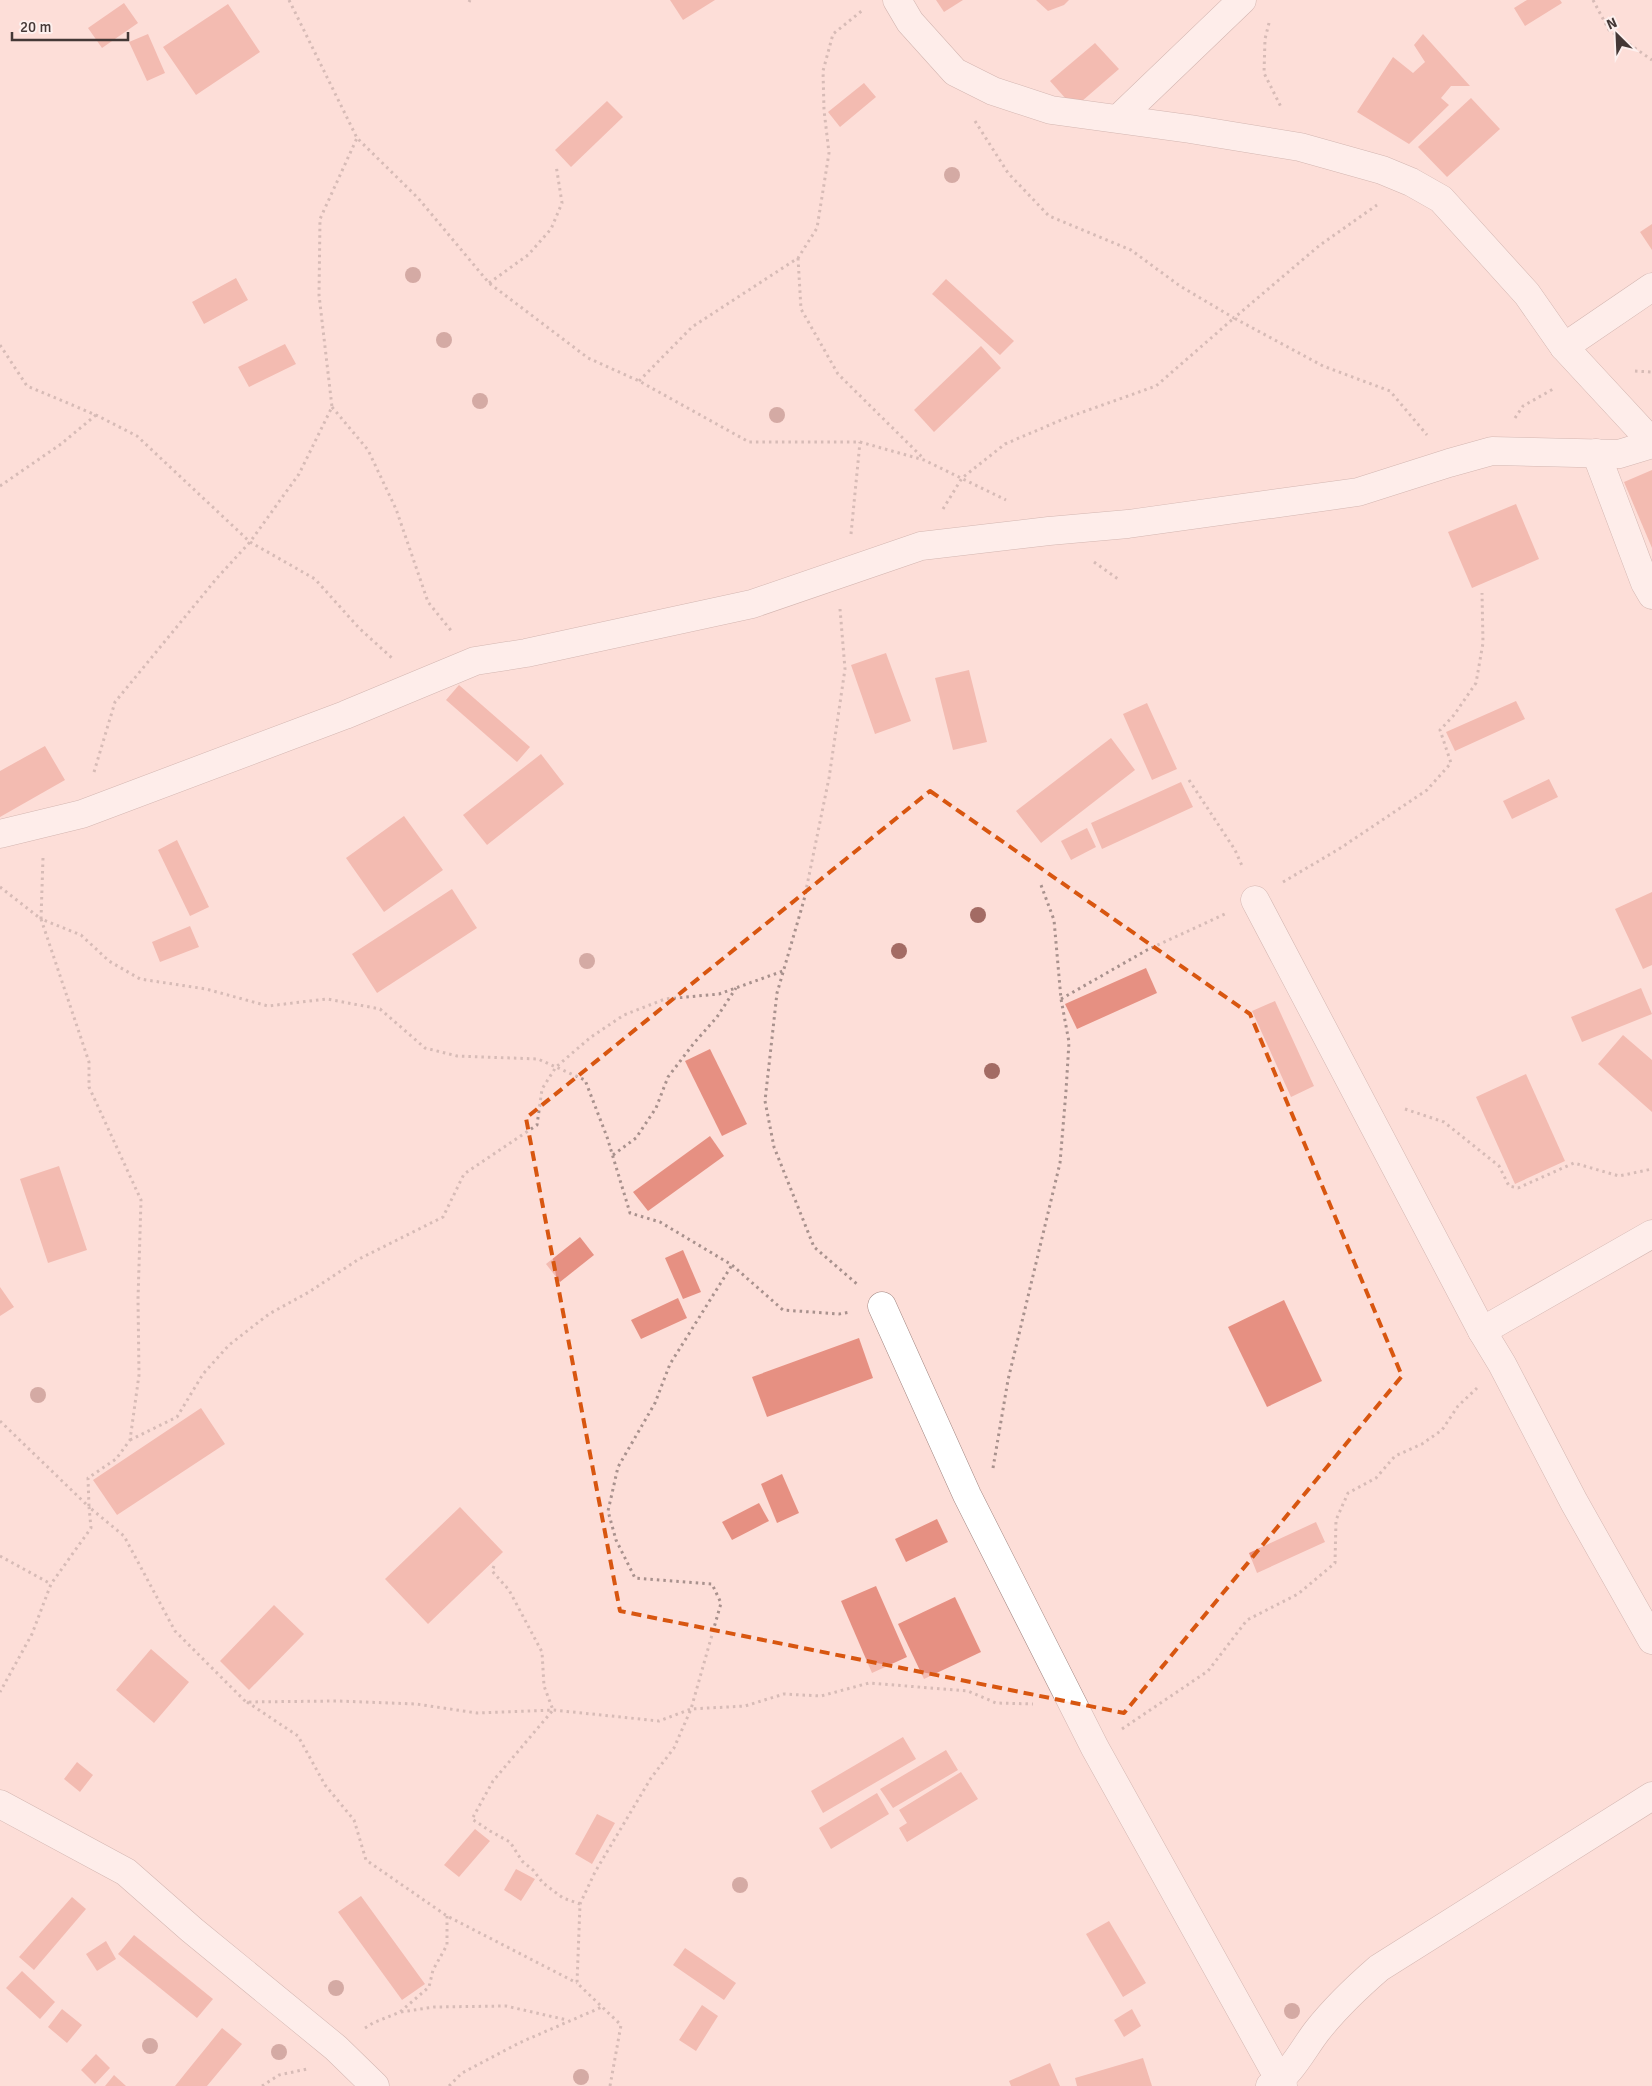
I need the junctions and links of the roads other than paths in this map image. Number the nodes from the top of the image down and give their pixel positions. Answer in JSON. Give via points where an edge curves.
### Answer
{"nodes":[{"id":1,"x":897,"y":0,"type":"edge"},
{"id":2,"x":1242,"y":0,"type":"edge"},
{"id":3,"x":1119,"y":118,"type":"junction"},
{"id":4,"x":1652,"y":286,"type":"edge"},
{"id":5,"x":1564,"y":347,"type":"junction"},
{"id":6,"x":1652,"y":443,"type":"edge"},
{"id":7,"x":1596,"y":453,"type":"junction"},
{"id":8,"x":1652,"y":596,"type":"edge"},
{"id":9,"x":0,"y":834,"type":"edge"},
{"id":10,"x":1256,"y":900,"type":"road end"},
{"id":11,"x":1652,"y":1234,"type":"edge"},
{"id":12,"x":882,"y":1306,"type":"road end"},
{"id":13,"x":1482,"y":1331,"type":"junction"},
{"id":14,"x":1652,"y":1640,"type":"edge"},
{"id":15,"x":1652,"y":1796,"type":"edge"},
{"id":16,"x":0,"y":1804,"type":"edge"},
{"id":17,"x":1277,"y":2084,"type":"edge"},
{"id":18,"x":375,"y":2086,"type":"edge"}],
"edges":[{"from":1,"to":3,"type":"street","via":[[910,22],[956,72],[993,91],[1052,110]]},
{"from":2,"to":3,"type":"street"},
{"from":3,"to":5,"type":"street","via":[[1300,147],[1382,170],[1411,182],[1441,199],[1527,294]]},
{"from":4,"to":5,"type":"street"},
{"from":5,"to":6,"type":"street"},
{"from":6,"to":7,"type":"street","via":[[1619,454]]},
{"from":7,"to":8,"type":"street"},
{"from":7,"to":9,"type":"street","via":[[1492,451],[1358,492],[1128,524],[921,546],[752,604],[475,661],[336,718],[82,814]]},
{"from":10,"to":13,"type":"street"},
{"from":11,"to":13,"type":"street"},
{"from":12,"to":17,"type":"street","via":[[967,1495],[1074,1707]]},
{"from":13,"to":14,"type":"street"},
{"from":15,"to":17,"type":"street","via":[[1379,1968],[1350,1993]]},
{"from":16,"to":18,"type":"street","via":[[126,1872],[336,2048]]}]}
